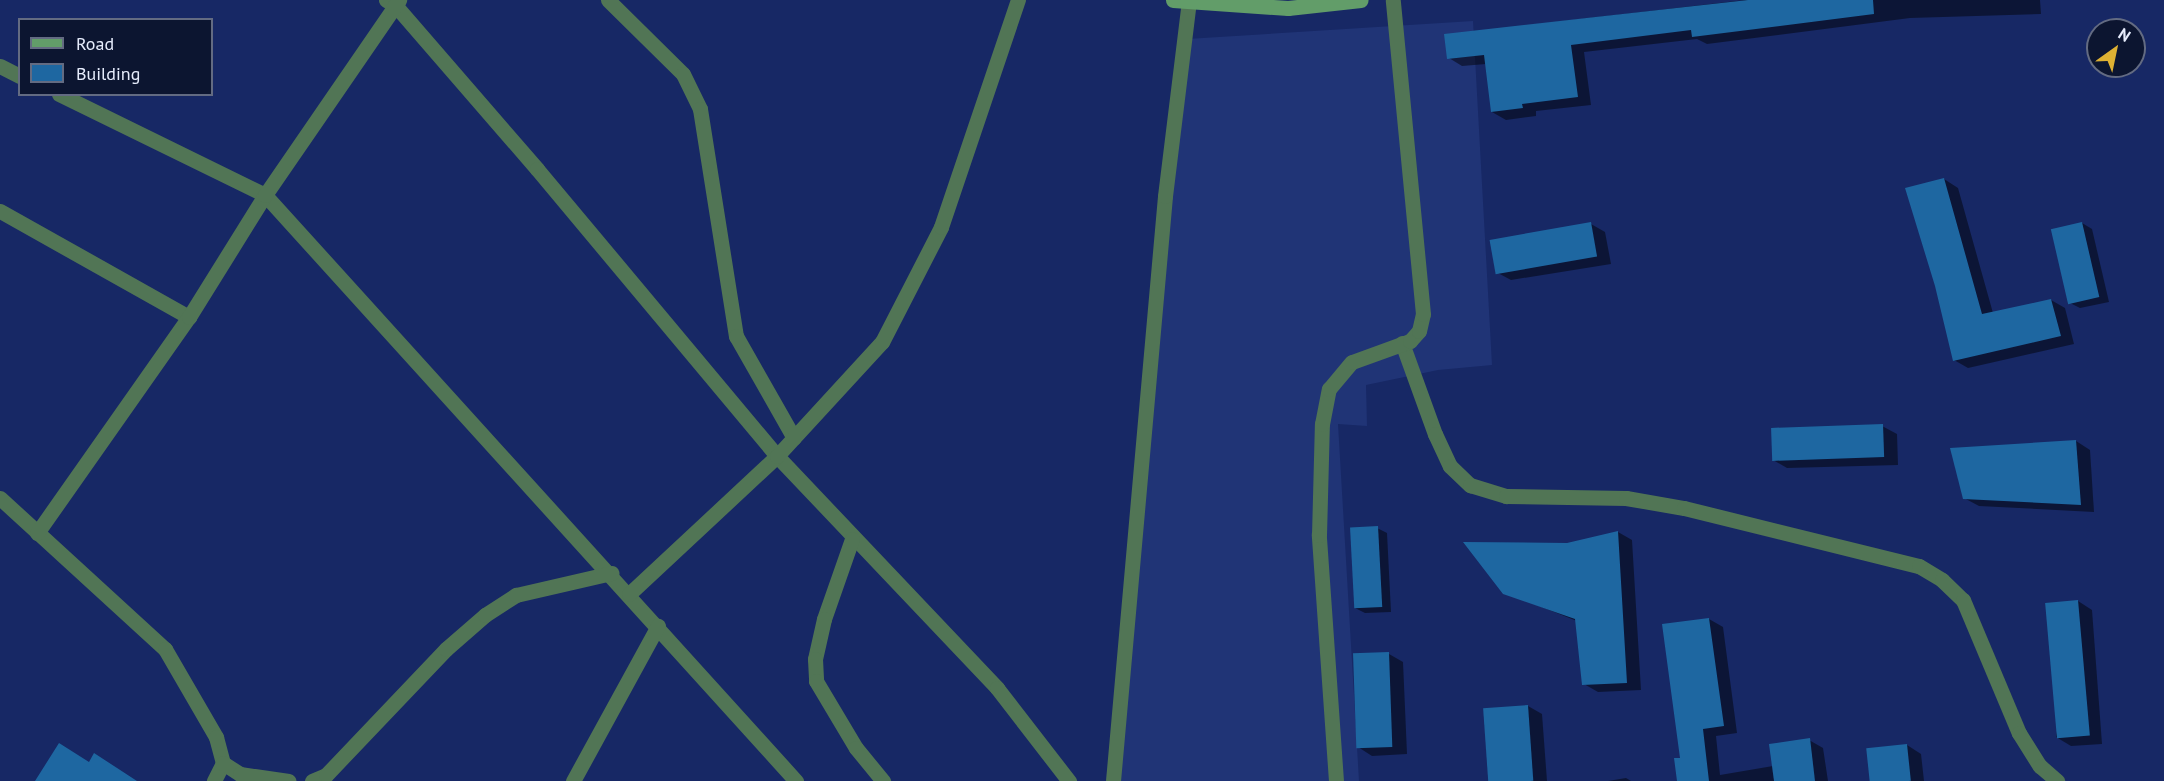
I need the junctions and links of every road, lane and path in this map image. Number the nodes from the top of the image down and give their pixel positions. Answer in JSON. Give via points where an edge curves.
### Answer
{"nodes":[{"id":1,"x":608,"y":0,"type":"edge"},
{"id":2,"x":1018,"y":0,"type":"edge"},
{"id":3,"x":1361,"y":0,"type":"edge"},
{"id":4,"x":1393,"y":0,"type":"edge"},
{"id":5,"x":1184,"y":1,"type":"edge"},
{"id":6,"x":394,"y":2,"type":"edge"},
{"id":7,"x":0,"y":66,"type":"edge"},
{"id":8,"x":18,"y":74,"type":"edge"},
{"id":9,"x":63,"y":96,"type":"edge"},
{"id":10,"x":265,"y":195,"type":"junction"},
{"id":11,"x":0,"y":211,"type":"edge"},
{"id":12,"x":189,"y":317,"type":"junction"},
{"id":13,"x":1402,"y":343,"type":"junction"},
{"id":14,"x":794,"y":438,"type":"junction"},
{"id":15,"x":777,"y":456,"type":"junction"},
{"id":16,"x":0,"y":498,"type":"edge"},
{"id":17,"x":37,"y":533,"type":"junction"},
{"id":18,"x":852,"y":539,"type":"junction"},
{"id":19,"x":610,"y":573,"type":"junction"},
{"id":20,"x":629,"y":594,"type":"junction"},
{"id":21,"x":658,"y":626,"type":"junction"},
{"id":22,"x":222,"y":764,"type":"junction"},
{"id":23,"x":214,"y":781,"type":"edge"},
{"id":24,"x":289,"y":781,"type":"edge"},
{"id":25,"x":312,"y":781,"type":"edge"},
{"id":26,"x":573,"y":781,"type":"edge"},
{"id":27,"x":796,"y":781,"type":"edge"},
{"id":28,"x":883,"y":781,"type":"edge"},
{"id":29,"x":1069,"y":781,"type":"edge"},
{"id":30,"x":1113,"y":781,"type":"edge"},
{"id":31,"x":1336,"y":781,"type":"edge"},
{"id":32,"x":2058,"y":781,"type":"edge"}],
"edges":[{"from":1,"to":14,"type":"street","via":[[683,74],[700,109],[736,336]]},
{"from":2,"to":14,"type":"street","via":[[940,227],[887,332]]},
{"from":3,"to":5,"type":"main road","via":[[1288,8]]},
{"from":4,"to":13,"type":"street","via":[[1423,314],[1419,331]]},
{"from":5,"to":30,"type":"street"},
{"from":6,"to":10,"type":"street"},
{"from":6,"to":15,"type":"street"},
{"from":7,"to":8,"type":"street"},
{"from":9,"to":10,"type":"street"},
{"from":10,"to":12,"type":"street"},
{"from":10,"to":19,"type":"street"},
{"from":11,"to":12,"type":"street"},
{"from":12,"to":17,"type":"street"},
{"from":13,"to":31,"type":"street","via":[[1352,362],[1329,389],[1322,424],[1319,535]]},
{"from":13,"to":32,"type":"street","via":[[1434,434],[1450,466],[1470,485],[1506,496],[1626,498],[1684,508],[1919,566],[1942,580],[1963,600],[2019,733],[2040,766]]},
{"from":14,"to":15,"type":"street"},
{"from":15,"to":18,"type":"street"},
{"from":15,"to":20,"type":"street"},
{"from":16,"to":17,"type":"street"},
{"from":17,"to":22,"type":"street","via":[[165,649],[216,737]]},
{"from":18,"to":28,"type":"street","via":[[824,619],[815,659],[816,681],[856,748]]},
{"from":18,"to":29,"type":"street","via":[[997,688]]},
{"from":19,"to":20,"type":"street"},
{"from":19,"to":25,"type":"street","via":[[516,595],[485,615],[446,649],[326,775]]},
{"from":20,"to":21,"type":"street"},
{"from":21,"to":26,"type":"street"},
{"from":21,"to":27,"type":"street"},
{"from":22,"to":23,"type":"street"},
{"from":22,"to":24,"type":"street","via":[[240,774]]}]}
